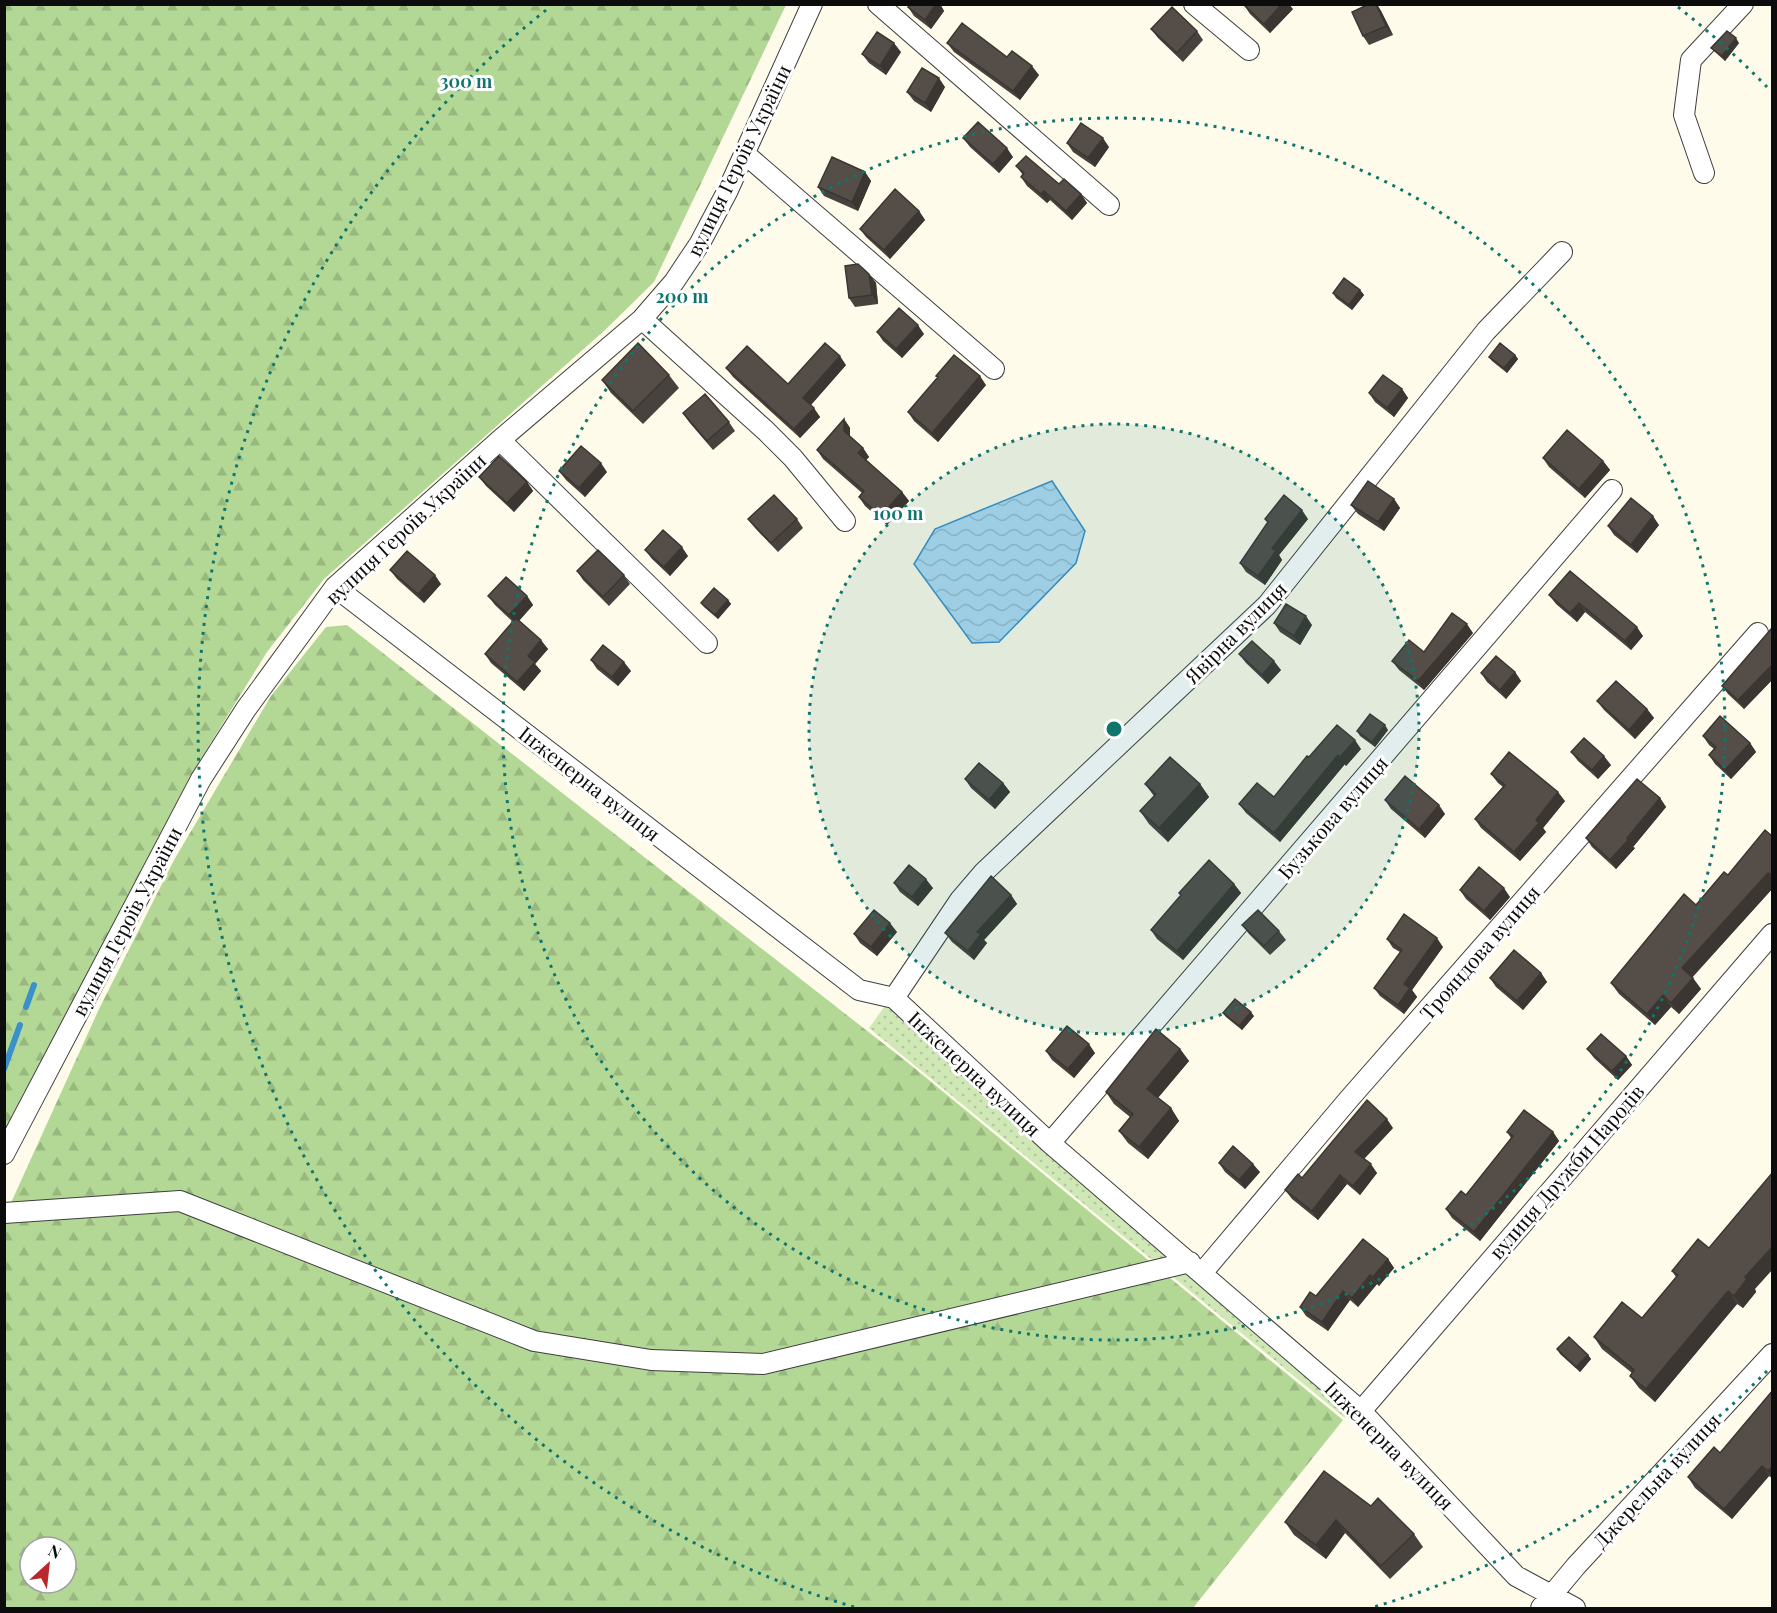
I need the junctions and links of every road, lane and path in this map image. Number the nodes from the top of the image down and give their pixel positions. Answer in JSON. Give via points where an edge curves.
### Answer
{"nodes":[{"id":1,"x":812,"y":4,"type":"edge"},
{"id":2,"x":878,"y":4,"type":"edge"},
{"id":3,"x":1194,"y":4,"type":"edge"},
{"id":4,"x":1743,"y":4,"type":"edge"},
{"id":5,"x":1249,"y":50,"type":"dead end"},
{"id":6,"x":745,"y":154,"type":"junction"},
{"id":7,"x":1704,"y":172,"type":"dead end"},
{"id":8,"x":1109,"y":205,"type":"dead end"},
{"id":9,"x":1562,"y":252,"type":"dead end"},
{"id":10,"x":642,"y":319,"type":"junction"},
{"id":11,"x":994,"y":369,"type":"dead end"},
{"id":12,"x":500,"y":440,"type":"junction"},
{"id":13,"x":1612,"y":490,"type":"dead end"},
{"id":14,"x":845,"y":521,"type":"dead end"},
{"id":15,"x":335,"y":587,"type":"junction"},
{"id":16,"x":1758,"y":633,"type":"dead end"},
{"id":17,"x":707,"y":643,"type":"dead end"},
{"id":18,"x":1773,"y":933,"type":"edge"},
{"id":19,"x":894,"y":998,"type":"junction"},
{"id":20,"x":1050,"y":1143,"type":"junction"},
{"id":21,"x":4,"y":1154,"type":"edge"},
{"id":22,"x":4,"y":1213,"type":"edge"},
{"id":23,"x":1196,"y":1268,"type":"junction"},
{"id":24,"x":1773,"y":1354,"type":"edge"},
{"id":25,"x":1361,"y":1411,"type":"junction"},
{"id":26,"x":1546,"y":1601,"type":"edge"},
{"id":27,"x":1575,"y":1608,"type":"edge"}],
"edges":[{"from":1,"to":6,"type":"street","name":"вулиця Героїв України"},
{"from":2,"to":8,"type":"street"},
{"from":3,"to":5,"type":"street"},
{"from":4,"to":7,"type":"street","via":[[1691,60],[1684,115]]},
{"from":6,"to":10,"type":"street","name":"вулиця Героїв України","via":[[700,243]]},
{"from":6,"to":11,"type":"street"},
{"from":9,"to":19,"type":"street","name":"Явірна вулиця","via":[[1485,331],[1267,605],[984,872],[960,900]]},
{"from":10,"to":12,"type":"street","name":"вулиця Героїв України"},
{"from":10,"to":14,"type":"street","via":[[766,431]]},
{"from":12,"to":15,"type":"street","name":"вулиця Героїв України"},
{"from":12,"to":17,"type":"street"},
{"from":13,"to":20,"type":"street","name":"Бузькова вулиця"},
{"from":15,"to":19,"type":"street","name":"Інженерна вулиця","via":[[859,990]]},
{"from":15,"to":21,"type":"street","name":"вулиця Героїв України","via":[[246,709],[201,780]]},
{"from":16,"to":23,"type":"street","name":"Трояндова вулиця"},
{"from":18,"to":25,"type":"street","name":"вулиця Дружби Народів"},
{"from":19,"to":20,"type":"street","name":"Інженерна вулиця"},
{"from":20,"to":23,"type":"street","name":"Інженерна вулиця"},
{"from":22,"to":23,"type":"street","via":[[180,1201],[534,1341],[651,1360],[764,1364]]},
{"from":23,"to":25,"type":"street","name":"Інженерна вулиця"},
{"from":24,"to":26,"type":"street","name":"Джерельна вулиця"},
{"from":25,"to":26,"type":"street","name":"Інженерна вулиця","via":[[1516,1576]]},
{"from":26,"to":27,"type":"street","name":"Інженерна вулиця"}]}
